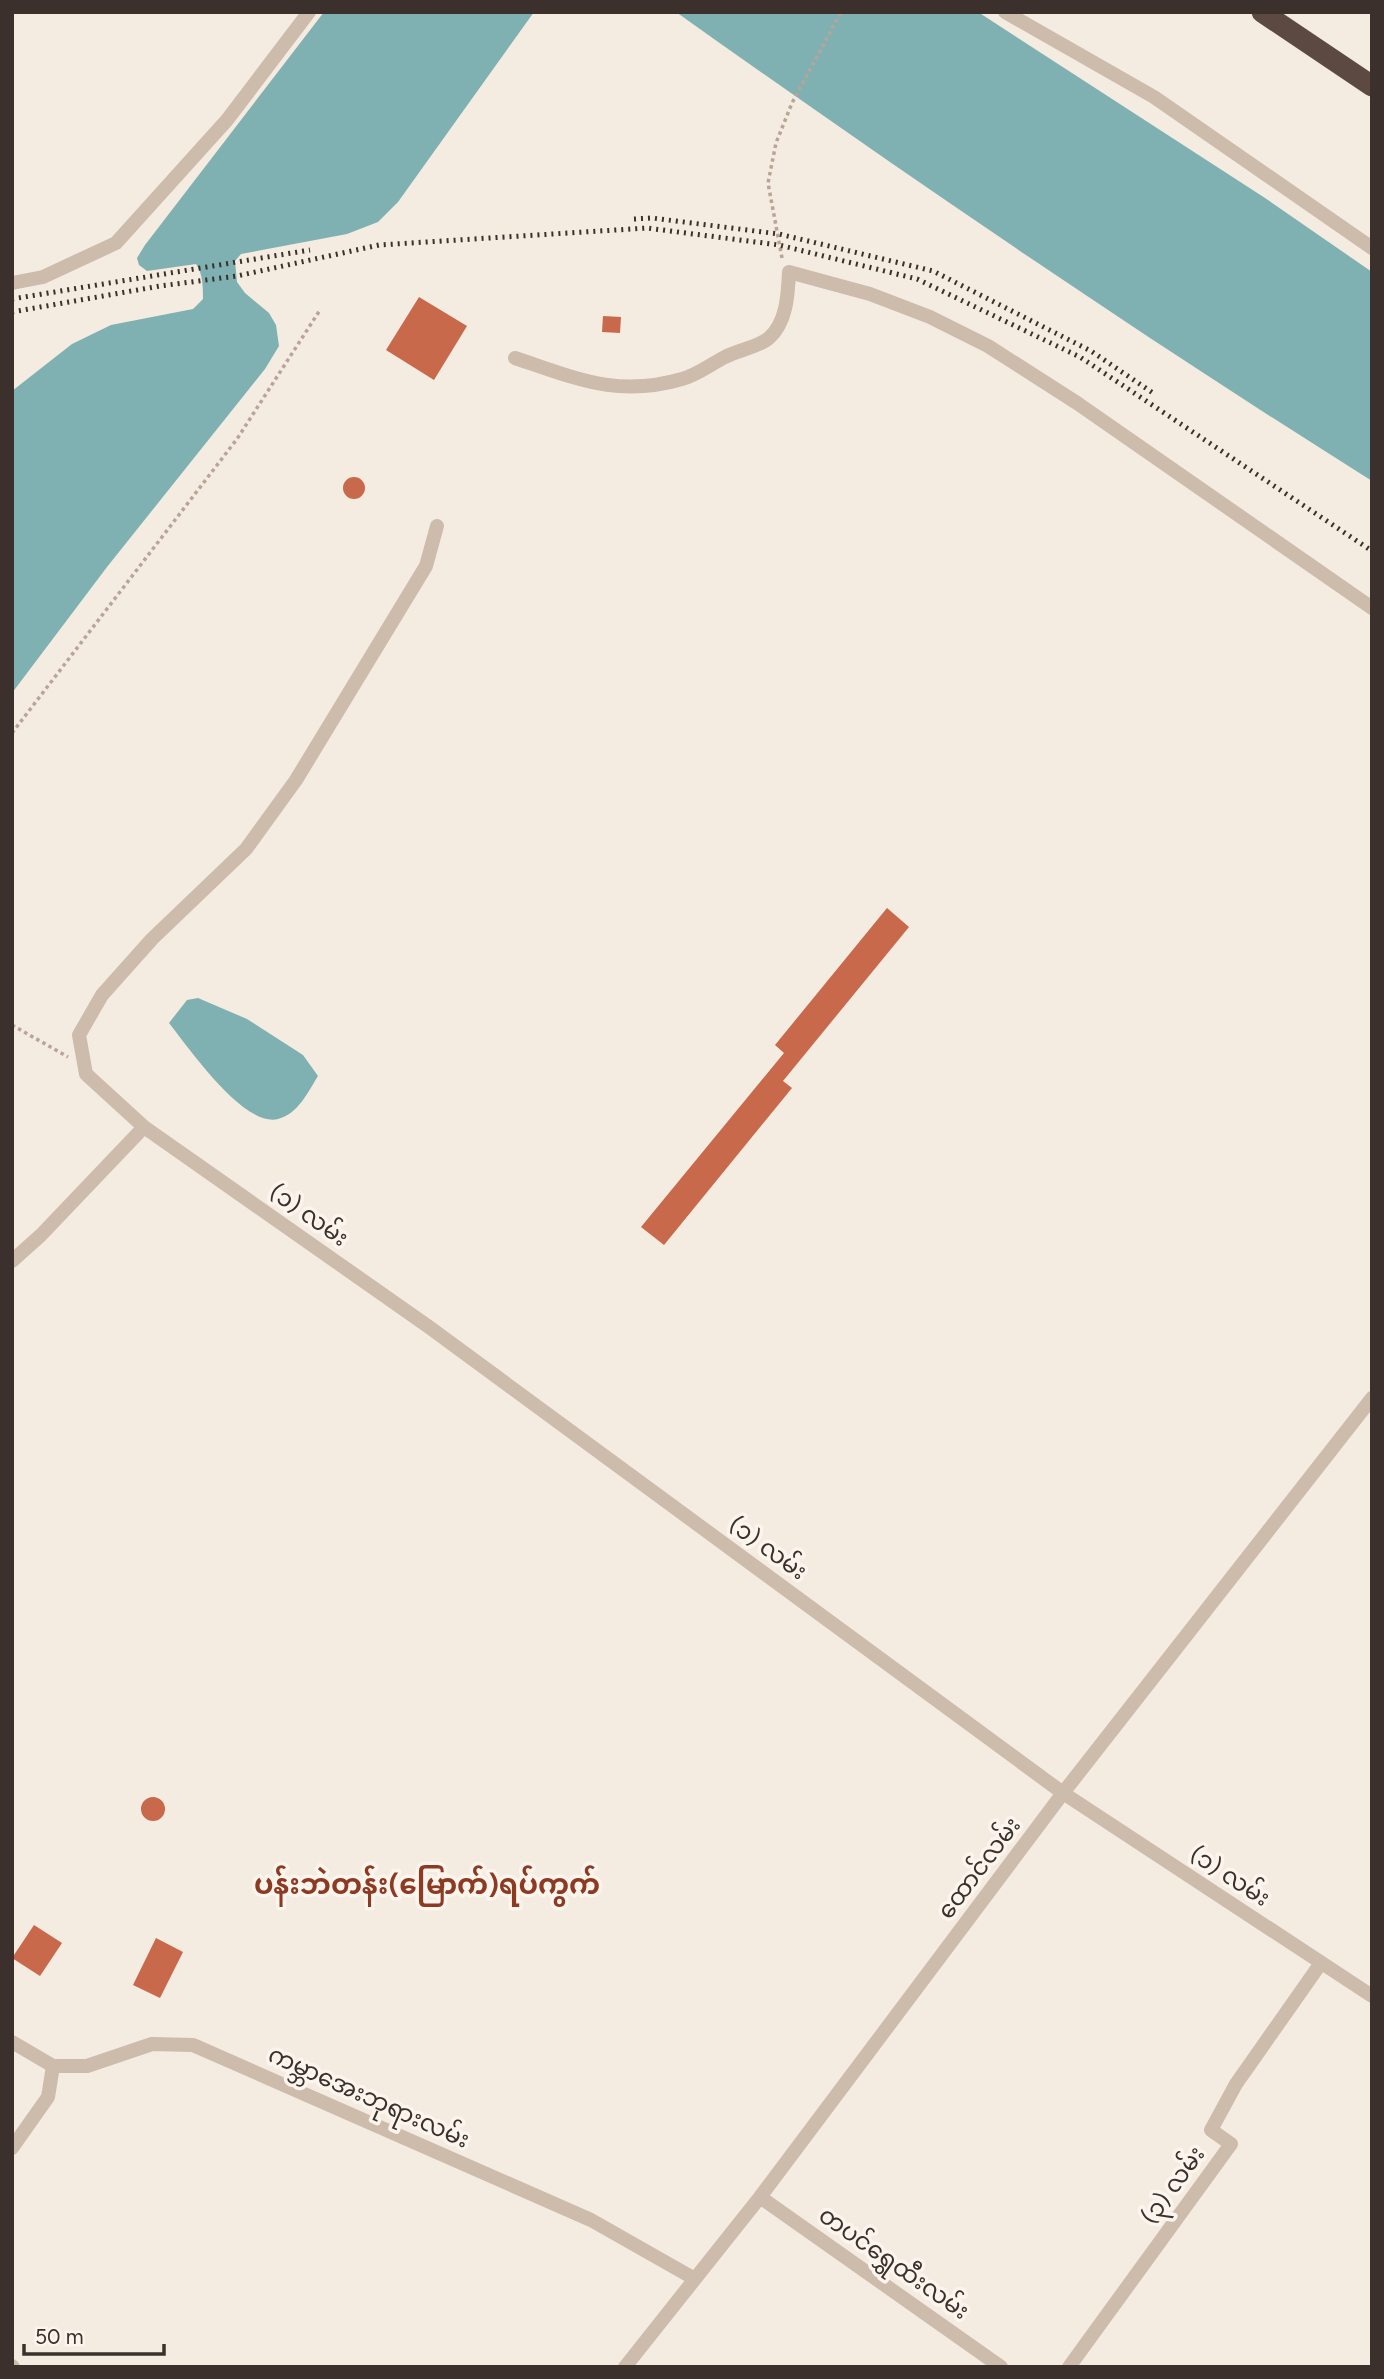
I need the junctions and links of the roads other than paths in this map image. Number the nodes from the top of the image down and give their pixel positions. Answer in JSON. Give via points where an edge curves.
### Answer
{"nodes":[{"id":1,"x":309,"y":12,"type":"edge"},
{"id":2,"x":1005,"y":12,"type":"edge"},
{"id":3,"x":1262,"y":12,"type":"edge"},
{"id":4,"x":1372,"y":86,"type":"edge"},
{"id":5,"x":1372,"y":248,"type":"edge"},
{"id":6,"x":12,"y":283,"type":"edge"},
{"id":7,"x":515,"y":358,"type":"dead end"},
{"id":8,"x":437,"y":526,"type":"dead end"},
{"id":9,"x":1372,"y":608,"type":"edge"},
{"id":10,"x":144,"y":1127,"type":"junction"},
{"id":11,"x":12,"y":1261,"type":"edge"},
{"id":12,"x":1372,"y":1398,"type":"edge"},
{"id":13,"x":1063,"y":1793,"type":"junction"},
{"id":14,"x":1321,"y":1963,"type":"junction"},
{"id":15,"x":1372,"y":1996,"type":"edge"},
{"id":16,"x":12,"y":2042,"type":"edge"},
{"id":17,"x":53,"y":2066,"type":"junction"},
{"id":18,"x":12,"y":2148,"type":"edge"},
{"id":19,"x":760,"y":2197,"type":"junction"},
{"id":20,"x":695,"y":2279,"type":"junction"},
{"id":21,"x":625,"y":2367,"type":"edge"},
{"id":22,"x":1001,"y":2367,"type":"edge"},
{"id":23,"x":1069,"y":2367,"type":"edge"}],
"edges":[{"from":1,"to":6,"type":"street","via":[[227,120],[116,243],[44,277]]},
{"from":2,"to":5,"type":"street","via":[[1154,97]]},
{"from":3,"to":4,"type":"highway"},
{"from":7,"to":9,"type":"street","via":[[603,385],[628,388],[684,379],[769,339],[787,304],[789,272],[882,299],[988,346]]},
{"from":8,"to":10,"type":"street","name":"(၁) လမ်း","via":[[426,566],[296,780],[246,849],[152,939],[102,995],[79,1035],[86,1074]]},
{"from":10,"to":11,"type":"street"},
{"from":10,"to":13,"type":"street","name":"(၁) လမ်း","via":[[429,1327]]},
{"from":12,"to":13,"type":"street","name":"ထောင်လမ်း"},
{"from":13,"to":14,"type":"street","name":"(၁) လမ်း"},
{"from":13,"to":19,"type":"street","name":"ထောင်လမ်း"},
{"from":14,"to":15,"type":"street","name":"(၁) လမ်း"},
{"from":14,"to":23,"type":"street","name":"(၃) လမ်း","via":[[1236,2084],[1211,2130],[1231,2144]]},
{"from":16,"to":17,"type":"street"},
{"from":17,"to":18,"type":"street","via":[[48,2097]]},
{"from":17,"to":20,"type":"street","name":"ကမ္ဘာအေးဘုရားလမ်း","via":[[87,2066],[152,2044],[193,2045],[591,2220]]},
{"from":19,"to":20,"type":"street","name":"ထောင်လမ်း"},
{"from":19,"to":22,"type":"street","name":"တပင်ရွှေထီးလမ်း"},
{"from":20,"to":21,"type":"street","name":"ထောင်လမ်း"}]}
